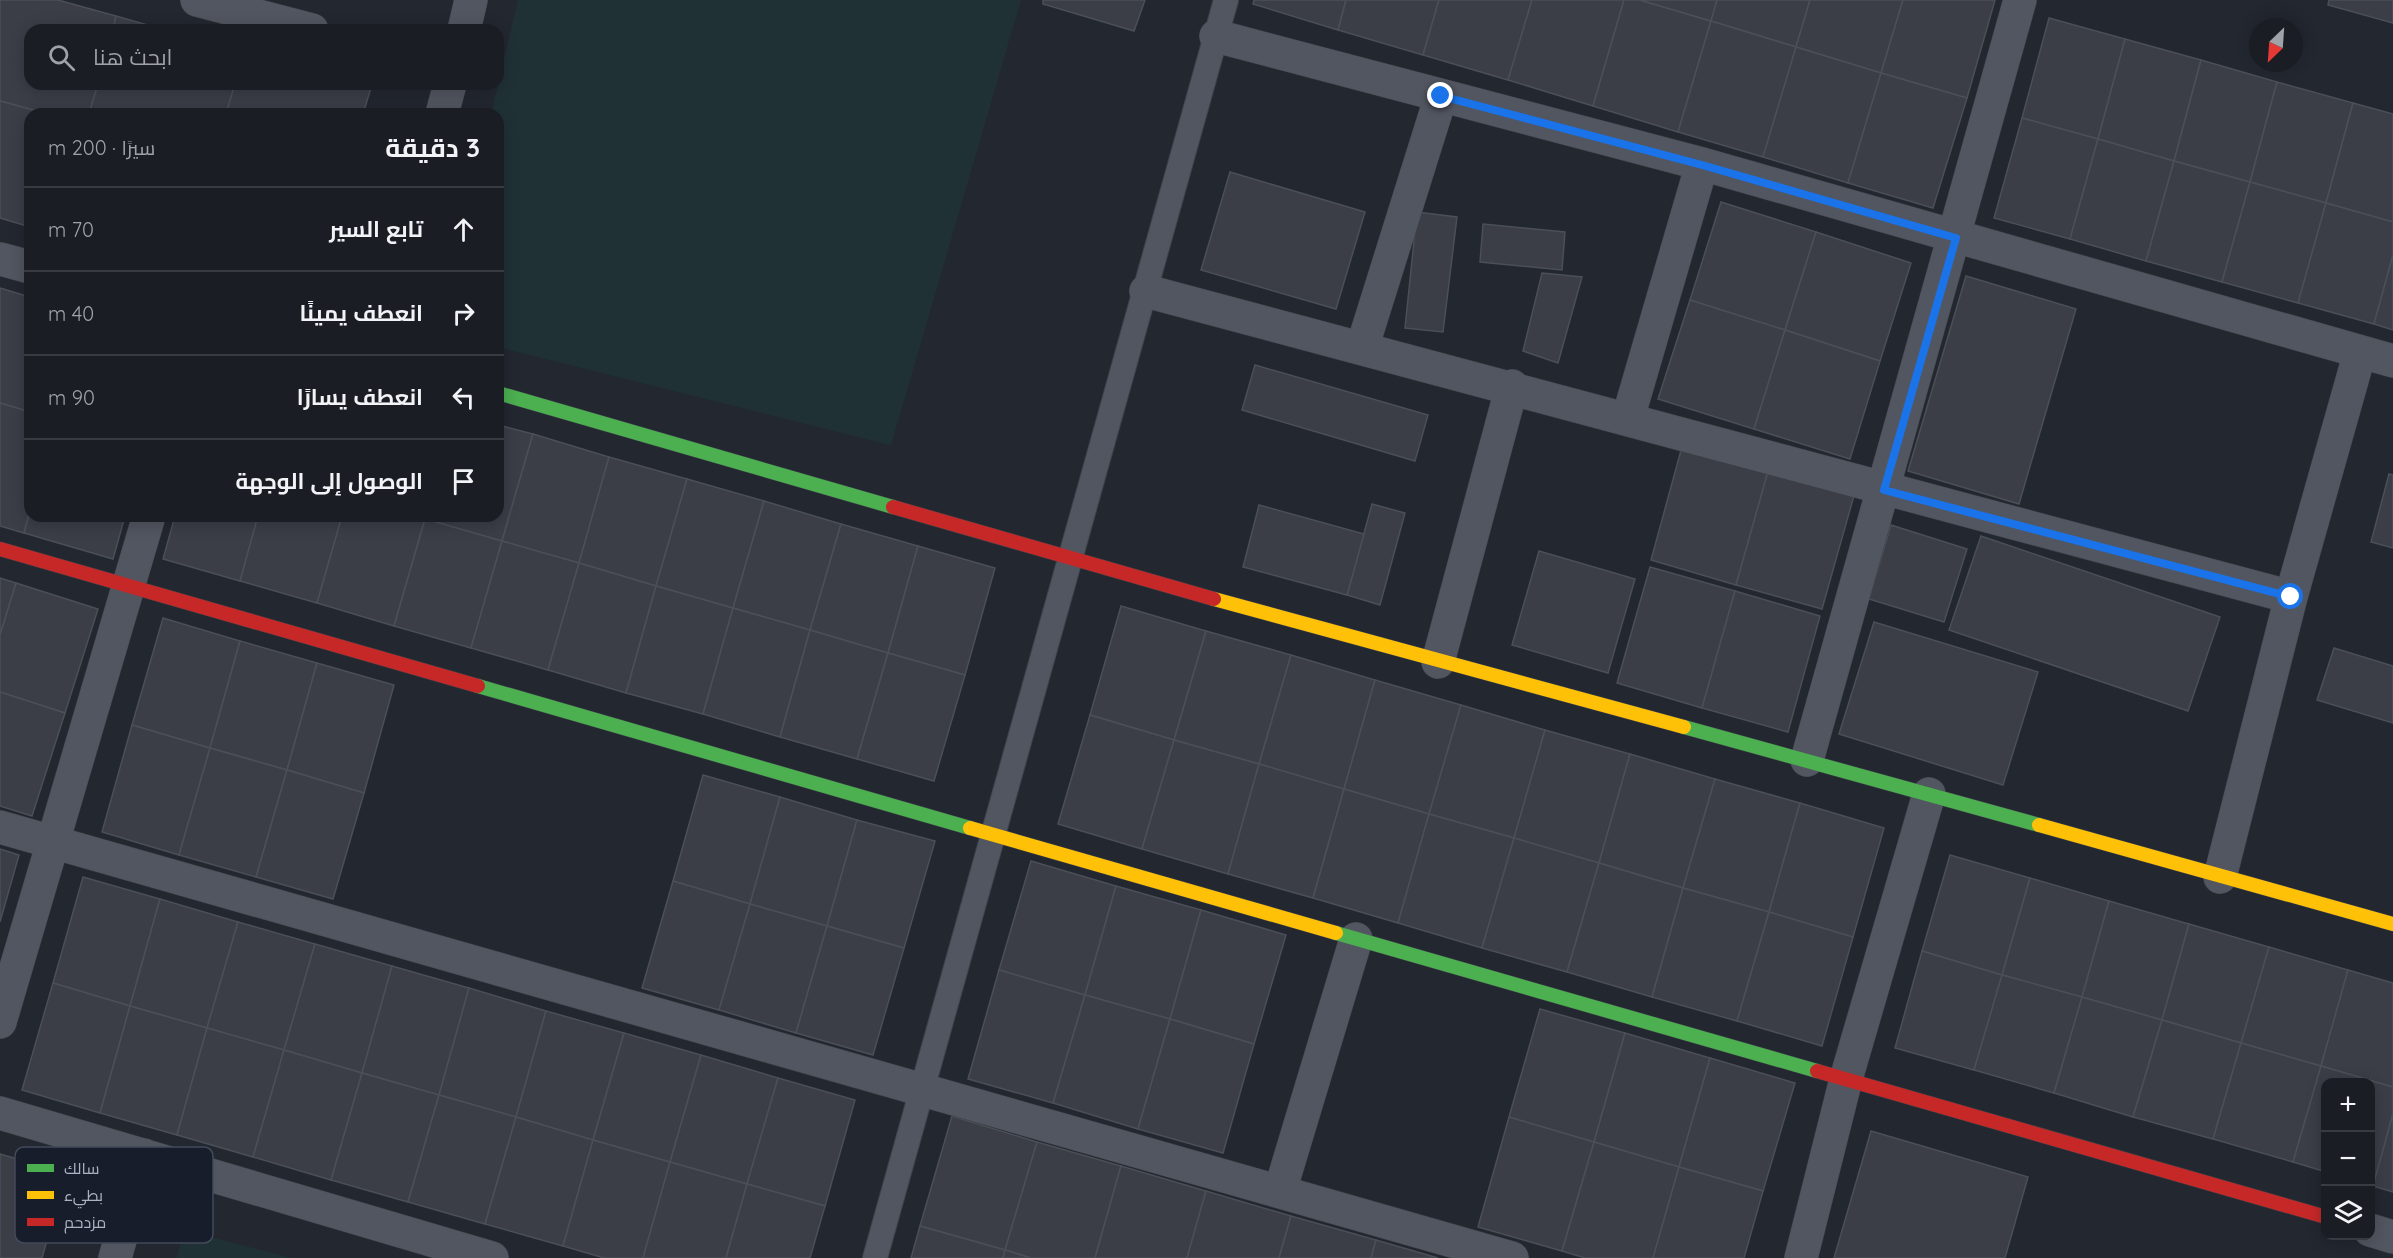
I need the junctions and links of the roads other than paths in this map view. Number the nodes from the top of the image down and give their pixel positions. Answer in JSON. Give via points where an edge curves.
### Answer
{"nodes":[{"id":1,"x":197,"y":0,"type":"edge"},
{"id":2,"x":471,"y":0,"type":"edge"},
{"id":3,"x":1226,"y":0,"type":"edge"},
{"id":4,"x":2020,"y":0,"type":"edge"},
{"id":5,"x":289,"y":24,"type":"edge"},
{"id":6,"x":465,"y":24,"type":"edge"},
{"id":7,"x":1216,"y":36,"type":"junction"},
{"id":8,"x":448,"y":90,"type":"edge"},
{"id":9,"x":1441,"y":96,"type":"junction"},
{"id":10,"x":444,"y":108,"type":"edge"},
{"id":11,"x":1702,"y":165,"type":"junction"},
{"id":12,"x":1956,"y":238,"type":"junction"},
{"id":13,"x":0,"y":259,"type":"edge"},
{"id":14,"x":24,"y":265,"type":"edge"},
{"id":15,"x":1146,"y":291,"type":"junction"},
{"id":16,"x":1362,"y":348,"type":"junction"},
{"id":17,"x":2360,"y":352,"type":"junction"},
{"id":18,"x":2393,"y":361,"type":"edge"},
{"id":19,"x":1512,"y":386,"type":"junction"},
{"id":20,"x":504,"y":395,"type":"edge"},
{"id":21,"x":1628,"y":418,"type":"junction"},
{"id":22,"x":1884,"y":490,"type":"junction"},
{"id":23,"x":147,"y":522,"type":"edge"},
{"id":24,"x":0,"y":549,"type":"edge"},
{"id":25,"x":1071,"y":559,"type":"junction"},
{"id":26,"x":129,"y":586,"type":"junction"},
{"id":27,"x":2291,"y":597,"type":"junction"},
{"id":28,"x":1438,"y":662,"type":"junction"},
{"id":29,"x":1807,"y":760,"type":"junction"},
{"id":30,"x":1929,"y":794,"type":"junction"},
{"id":31,"x":0,"y":827,"type":"edge"},
{"id":32,"x":993,"y":834,"type":"junction"},
{"id":33,"x":52,"y":842,"type":"junction"},
{"id":34,"x":2220,"y":877,"type":"junction"},
{"id":35,"x":2393,"y":924,"type":"edge"},
{"id":36,"x":1356,"y":939,"type":"junction"},
{"id":37,"x":0,"y":1022,"type":"edge"},
{"id":38,"x":1846,"y":1079,"type":"junction"},
{"id":39,"x":922,"y":1090,"type":"junction"},
{"id":40,"x":0,"y":1113,"type":"edge"},
{"id":41,"x":117,"y":1147,"type":"edge"},
{"id":42,"x":213,"y":1175,"type":"edge"},
{"id":43,"x":1280,"y":1191,"type":"junction"},
{"id":44,"x":2321,"y":1216,"type":"edge"},
{"id":45,"x":2375,"y":1232,"type":"edge"},
{"id":46,"x":2393,"y":1237,"type":"edge"},
{"id":47,"x":119,"y":1243,"type":"edge"},
{"id":48,"x":115,"y":1258,"type":"edge"},
{"id":49,"x":492,"y":1258,"type":"edge"},
{"id":50,"x":875,"y":1258,"type":"edge"},
{"id":51,"x":1512,"y":1258,"type":"edge"},
{"id":52,"x":1801,"y":1258,"type":"edge"}],
"edges":[{"from":1,"to":5,"type":"street"},
{"from":2,"to":6,"type":"street"},
{"from":3,"to":7,"type":"lane"},
{"from":4,"to":12,"type":"street"},
{"from":7,"to":9,"type":"street"},
{"from":7,"to":15,"type":"lane"},
{"from":8,"to":10,"type":"street"},
{"from":9,"to":11,"type":"street"},
{"from":9,"to":16,"type":"street"},
{"from":11,"to":12,"type":"street"},
{"from":11,"to":21,"type":"street"},
{"from":12,"to":17,"type":"street"},
{"from":12,"to":22,"type":"street"},
{"from":13,"to":14,"type":"street"},
{"from":15,"to":16,"type":"street"},
{"from":15,"to":25,"type":"lane"},
{"from":16,"to":19,"type":"street"},
{"from":17,"to":18,"type":"street"},
{"from":17,"to":27,"type":"street"},
{"from":19,"to":21,"type":"street"},
{"from":19,"to":28,"type":"street"},
{"from":20,"to":25,"type":"street"},
{"from":21,"to":22,"type":"street"},
{"from":22,"to":27,"type":"street"},
{"from":22,"to":29,"type":"street"},
{"from":23,"to":26,"type":"street"},
{"from":24,"to":26,"type":"street"},
{"from":25,"to":28,"type":"street"},
{"from":25,"to":32,"type":"lane"},
{"from":26,"to":32,"type":"street"},
{"from":26,"to":33,"type":"street"},
{"from":27,"to":34,"type":"street"},
{"from":28,"to":29,"type":"street"},
{"from":29,"to":30,"type":"street"},
{"from":30,"to":34,"type":"street"},
{"from":30,"to":38,"type":"street"},
{"from":31,"to":33,"type":"street"},
{"from":32,"to":36,"type":"street"},
{"from":32,"to":39,"type":"lane"},
{"from":33,"to":37,"type":"street"},
{"from":33,"to":39,"type":"street"},
{"from":34,"to":35,"type":"street"},
{"from":36,"to":38,"type":"street"},
{"from":36,"to":43,"type":"street"},
{"from":38,"to":44,"type":"street"},
{"from":38,"to":52,"type":"street"},
{"from":39,"to":43,"type":"street"},
{"from":39,"to":50,"type":"lane"},
{"from":40,"to":41,"type":"street"},
{"from":42,"to":49,"type":"street"},
{"from":43,"to":51,"type":"street"},
{"from":45,"to":46,"type":"street"},
{"from":47,"to":48,"type":"street"}]}
